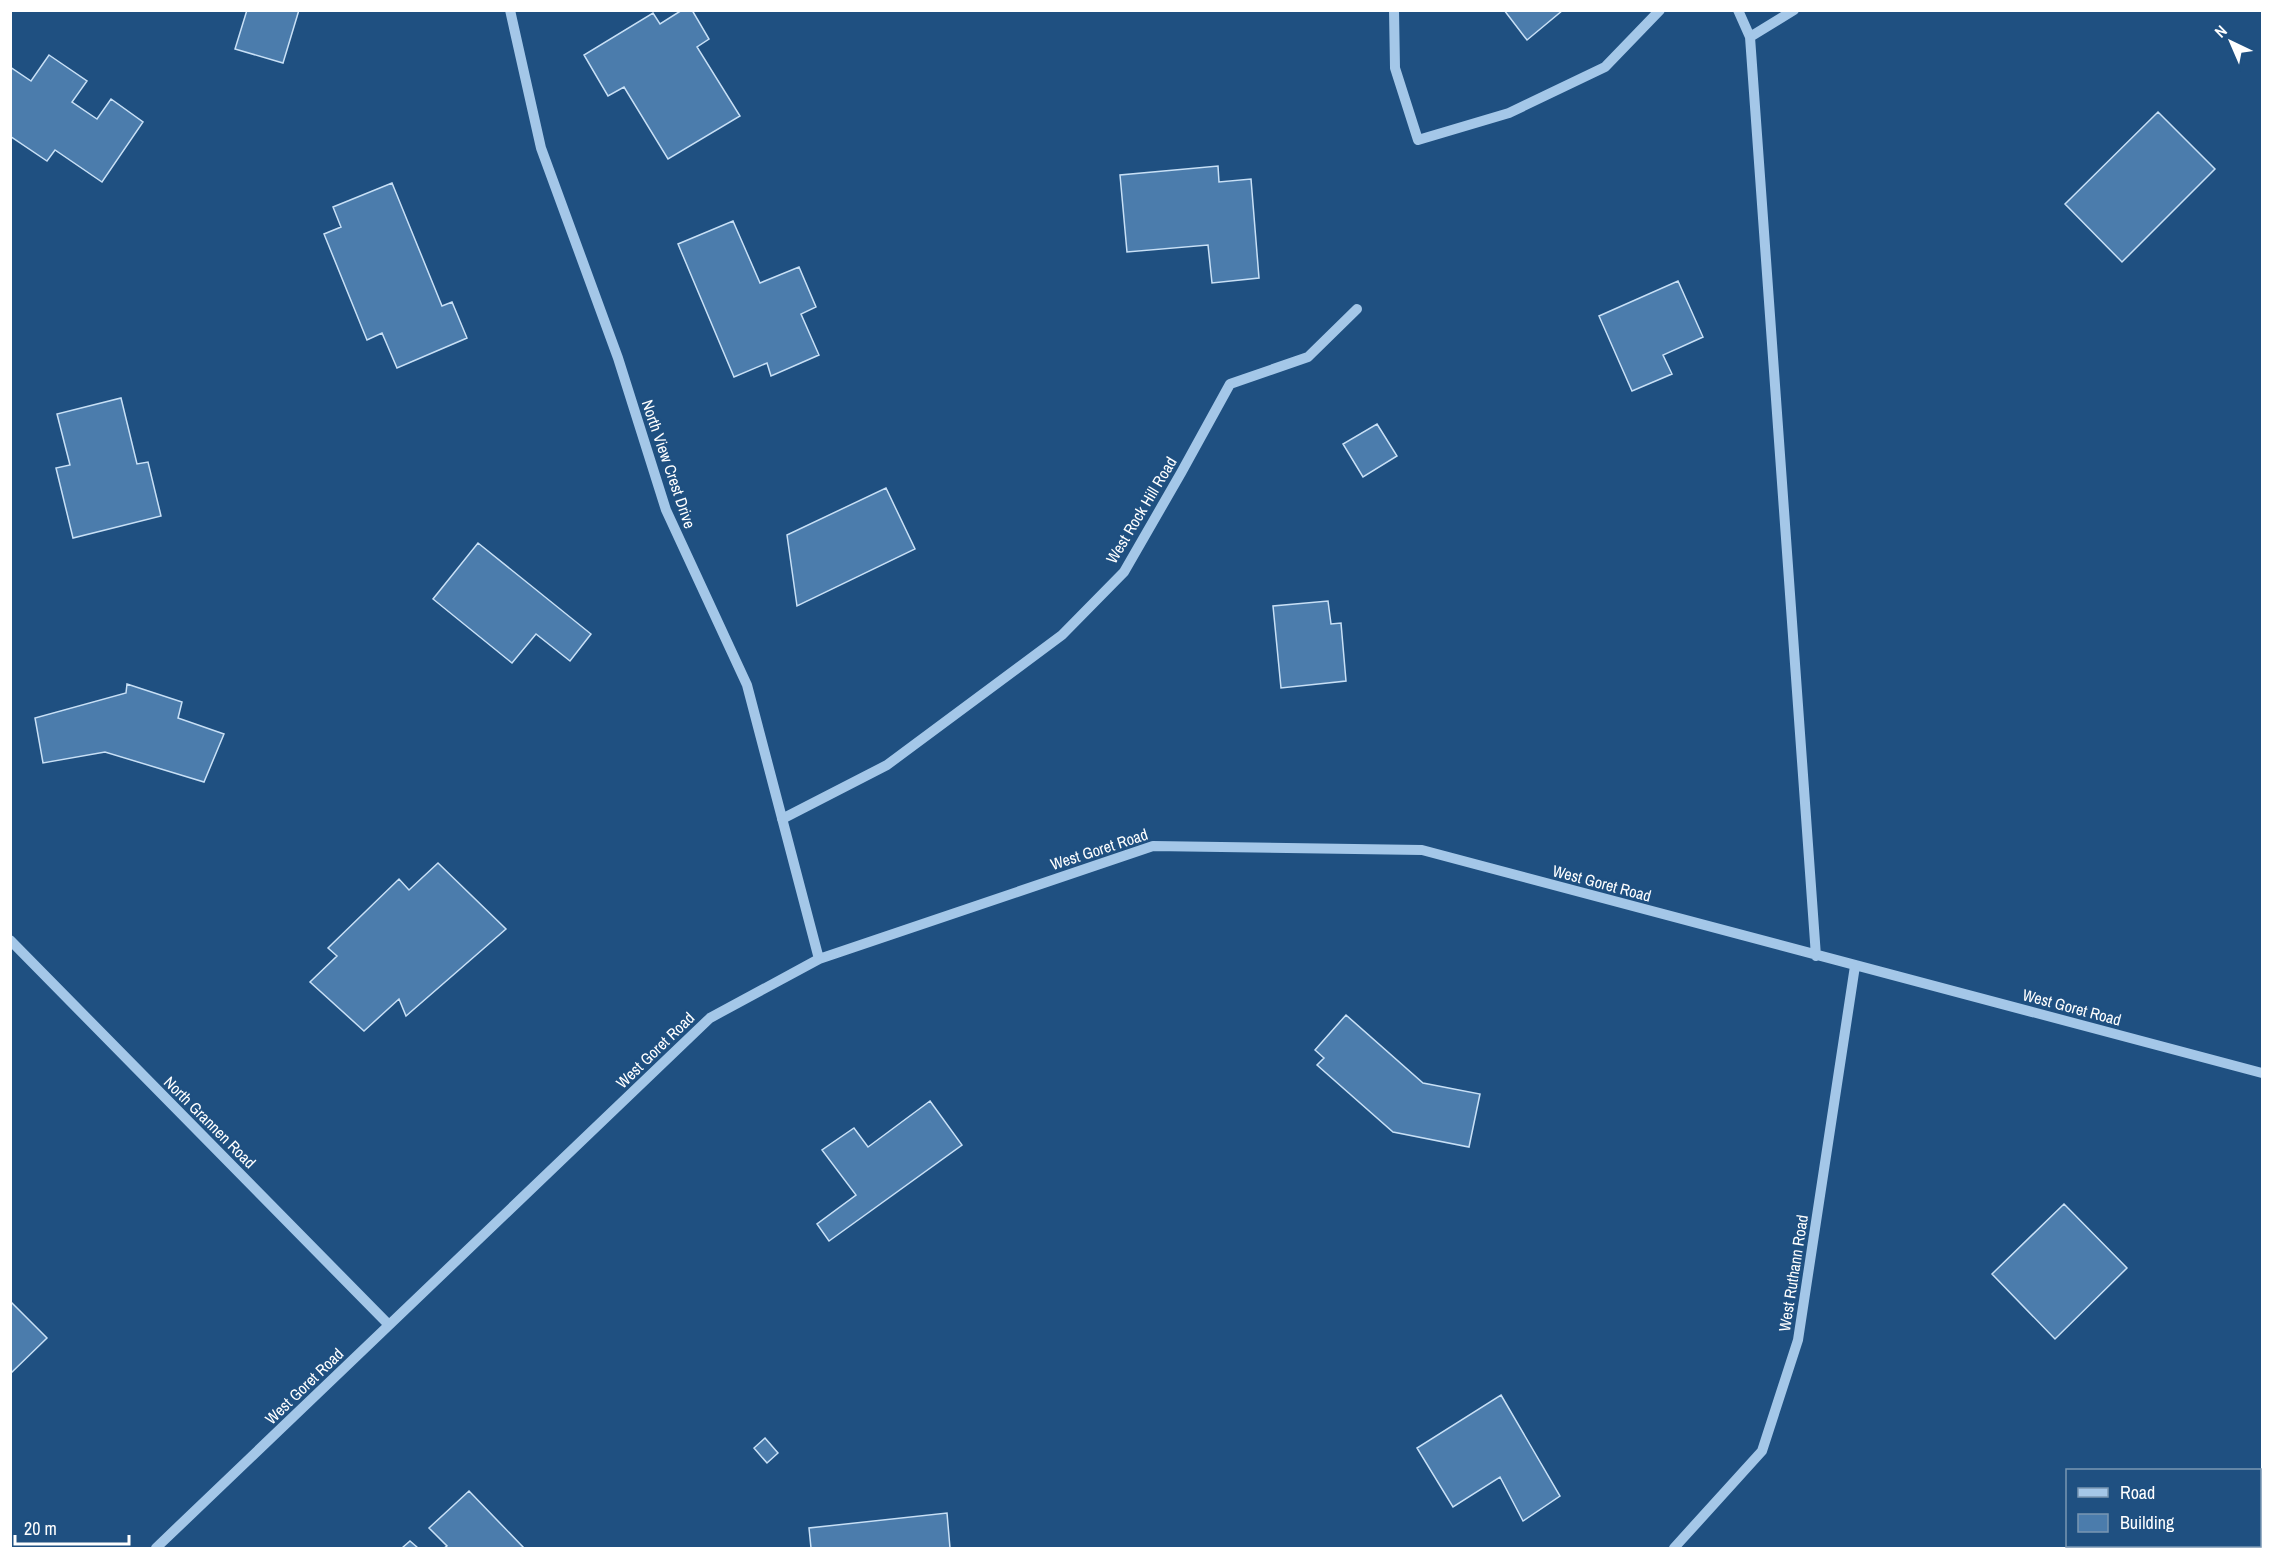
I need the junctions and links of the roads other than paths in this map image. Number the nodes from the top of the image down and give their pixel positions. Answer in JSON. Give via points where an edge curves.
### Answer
{"nodes":[{"id":1,"x":510,"y":10,"type":"edge"},
{"id":2,"x":1394,"y":10,"type":"edge"},
{"id":3,"x":1660,"y":10,"type":"edge"},
{"id":4,"x":1738,"y":10,"type":"edge"},
{"id":5,"x":1794,"y":10,"type":"edge"},
{"id":6,"x":1750,"y":37,"type":"junction"},
{"id":7,"x":1358,"y":309,"type":"dead end"},
{"id":8,"x":782,"y":819,"type":"junction"},
{"id":9,"x":10,"y":940,"type":"edge"},
{"id":10,"x":1816,"y":956,"type":"junction"},
{"id":11,"x":819,"y":959,"type":"junction"},
{"id":12,"x":1855,"y":966,"type":"junction"},
{"id":13,"x":2262,"y":1073,"type":"edge"},
{"id":14,"x":389,"y":1325,"type":"junction"},
{"id":15,"x":156,"y":1548,"type":"edge"},
{"id":16,"x":1674,"y":1548,"type":"edge"}],
"edges":[{"from":1,"to":8,"type":"street","name":"North View Crest Drive","via":[[541,148],[618,358],[666,510],[747,685]]},
{"from":2,"to":3,"type":"street","via":[[1395,68],[1418,140],[1509,113],[1605,67]]},
{"from":4,"to":6,"type":"street"},
{"from":5,"to":6,"type":"street"},
{"from":6,"to":10,"type":"street"},
{"from":7,"to":8,"type":"street","name":"West Rock Hill Road","via":[[1308,357],[1230,384],[1124,572],[1062,635],[887,765]]},
{"from":8,"to":11,"type":"street","name":"North View Crest Drive"},
{"from":9,"to":14,"type":"street","name":"North Grannen Road"},
{"from":10,"to":11,"type":"street","name":"West Goret Road","via":[[1422,850],[1153,846]]},
{"from":10,"to":12,"type":"street","name":"West Goret Road"},
{"from":11,"to":14,"type":"street","name":"West Goret Road","via":[[710,1018]]},
{"from":12,"to":13,"type":"street","name":"West Goret Road"},
{"from":12,"to":16,"type":"street","name":"West Ruthann Road","via":[[1798,1340],[1762,1451]]},
{"from":14,"to":15,"type":"street","name":"West Goret Road"}]}
